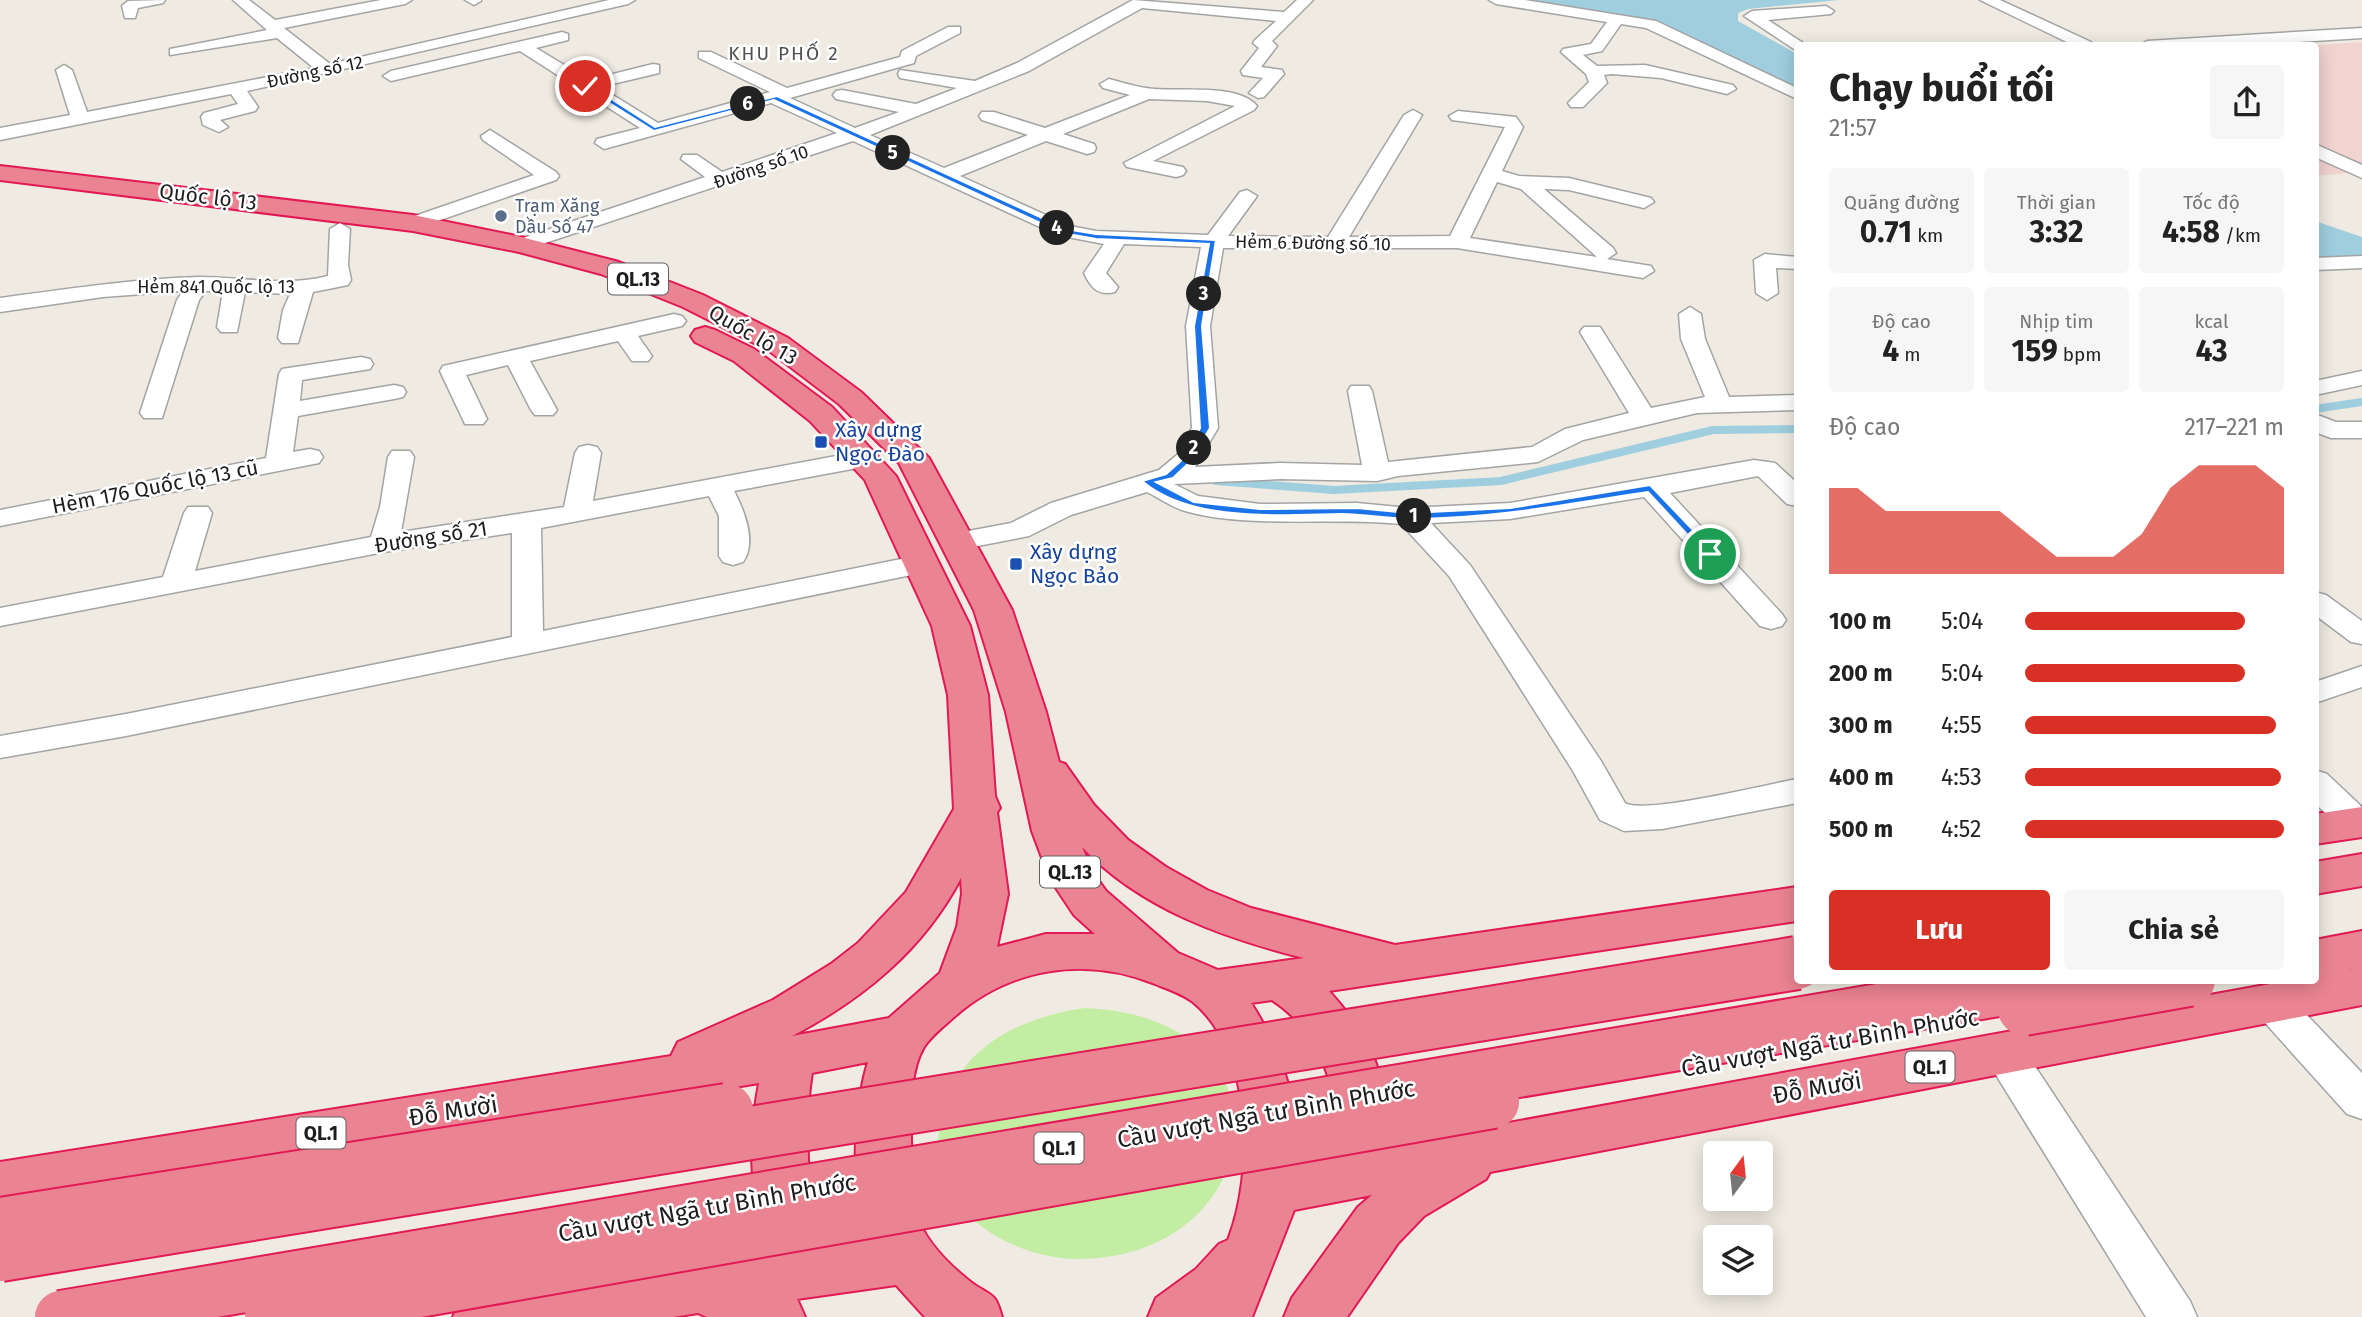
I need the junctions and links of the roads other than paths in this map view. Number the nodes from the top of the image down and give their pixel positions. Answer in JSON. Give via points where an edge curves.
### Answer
{"nodes":[{"id":1,"x":158,"y":0,"type":"edge"},
{"id":2,"x":240,"y":0,"type":"edge"},
{"id":3,"x":405,"y":0,"type":"edge"},
{"id":4,"x":628,"y":0,"type":"edge"},
{"id":5,"x":1306,"y":0,"type":"edge"},
{"id":6,"x":1496,"y":0,"type":"edge"},
{"id":7,"x":1987,"y":0,"type":"edge"},
{"id":8,"x":1141,"y":1,"type":"edge"},
{"id":9,"x":1826,"y":11,"type":"dead end"},
{"id":10,"x":130,"y":15,"type":"dead end"},
{"id":11,"x":1287,"y":17,"type":"junction"},
{"id":12,"x":1618,"y":18,"type":"junction"},
{"id":13,"x":237,"y":22,"type":"dead end"},
{"id":14,"x":272,"y":25,"type":"junction"},
{"id":15,"x":954,"y":30,"type":"dead end"},
{"id":16,"x":2362,"y":33,"type":"edge"},
{"id":17,"x":562,"y":37,"type":"dead end"},
{"id":18,"x":2079,"y":42,"type":"edge"},
{"id":19,"x":2213,"y":42,"type":"edge"},
{"id":20,"x":1794,"y":44,"type":"edge"},
{"id":21,"x":524,"y":47,"type":"junction"},
{"id":22,"x":176,"y":52,"type":"dead end"},
{"id":23,"x":705,"y":55,"type":"dead end"},
{"id":24,"x":366,"y":60,"type":"junction"},
{"id":25,"x":550,"y":63,"type":"junction"},
{"id":26,"x":526,"y":68,"type":"dead end"},
{"id":27,"x":653,"y":69,"type":"dead end"},
{"id":28,"x":327,"y":70,"type":"junction"},
{"id":29,"x":64,"y":71,"type":"dead end"},
{"id":30,"x":1594,"y":72,"type":"junction"},
{"id":31,"x":905,"y":74,"type":"dead end"},
{"id":32,"x":203,"y":78,"type":"dead end"},
{"id":33,"x":1109,"y":84,"type":"dead end"},
{"id":34,"x":585,"y":86,"type":"junction"},
{"id":35,"x":979,"y":86,"type":"junction"},
{"id":36,"x":1727,"y":89,"type":"dead end"},
{"id":37,"x":228,"y":90,"type":"junction"},
{"id":38,"x":1258,"y":93,"type":"dead end"},
{"id":39,"x":1794,"y":93,"type":"edge"},
{"id":40,"x":1147,"y":94,"type":"junction"},
{"id":41,"x":842,"y":95,"type":"dead end"},
{"id":42,"x":781,"y":96,"type":"junction"},
{"id":43,"x":1577,"y":103,"type":"dead end"},
{"id":44,"x":918,"y":110,"type":"junction"},
{"id":45,"x":1413,"y":115,"type":"dead end"},
{"id":46,"x":988,"y":116,"type":"dead end"},
{"id":47,"x":1458,"y":116,"type":"dead end"},
{"id":48,"x":80,"y":120,"type":"junction"},
{"id":49,"x":219,"y":127,"type":"dead end"},
{"id":50,"x":654,"y":129,"type":"junction"},
{"id":51,"x":0,"y":134,"type":"edge"},
{"id":52,"x":855,"y":135,"type":"junction"},
{"id":53,"x":1048,"y":135,"type":"junction"},
{"id":54,"x":490,"y":136,"type":"dead end"},
{"id":55,"x":604,"y":144,"type":"dead end"},
{"id":56,"x":1087,"y":148,"type":"dead end"},
{"id":57,"x":2319,"y":152,"type":"edge"},
{"id":58,"x":690,"y":159,"type":"dead end"},
{"id":59,"x":2359,"y":169,"type":"edge"},
{"id":60,"x":1176,"y":172,"type":"dead end"},
{"id":61,"x":0,"y":173,"type":"edge"},
{"id":62,"x":1492,"y":174,"type":"junction"},
{"id":63,"x":942,"y":176,"type":"junction"},
{"id":64,"x":722,"y":180,"type":"junction"},
{"id":65,"x":1518,"y":182,"type":"junction"},
{"id":66,"x":0,"y":190,"type":"edge"},
{"id":67,"x":1247,"y":196,"type":"dead end"},
{"id":68,"x":1644,"y":202,"type":"dead end"},
{"id":69,"x":413,"y":223,"type":"junction"},
{"id":70,"x":340,"y":229,"type":"junction"},
{"id":71,"x":1118,"y":238,"type":"junction"},
{"id":72,"x":1213,"y":242,"type":"junction"},
{"id":73,"x":1457,"y":242,"type":"junction"},
{"id":74,"x":1334,"y":244,"type":"junction"},
{"id":75,"x":521,"y":245,"type":"junction"},
{"id":76,"x":1605,"y":253,"type":"dead end"},
{"id":77,"x":2362,"y":262,"type":"edge"},
{"id":78,"x":1794,"y":264,"type":"edge"},
{"id":79,"x":2319,"y":264,"type":"edge"},
{"id":80,"x":1643,"y":271,"type":"dead end"},
{"id":81,"x":199,"y":284,"type":"junction"},
{"id":82,"x":235,"y":285,"type":"junction"},
{"id":83,"x":304,"y":287,"type":"junction"},
{"id":84,"x":1107,"y":287,"type":"dead end"},
{"id":85,"x":1767,"y":293,"type":"dead end"},
{"id":86,"x":0,"y":305,"type":"edge"},
{"id":87,"x":1690,"y":314,"type":"dead end"},
{"id":88,"x":674,"y":321,"type":"junction"},
{"id":89,"x":229,"y":327,"type":"dead end"},
{"id":90,"x":624,"y":332,"type":"junction"},
{"id":91,"x":1592,"y":332,"type":"dead end"},
{"id":92,"x":290,"y":338,"type":"dead end"},
{"id":93,"x":640,"y":356,"type":"dead end"},
{"id":94,"x":516,"y":357,"type":"junction"},
{"id":95,"x":361,"y":363,"type":"dead end"},
{"id":96,"x":2362,"y":378,"type":"edge"},
{"id":97,"x":2319,"y":387,"type":"edge"},
{"id":98,"x":1360,"y":391,"type":"dead end"},
{"id":99,"x":394,"y":393,"type":"dead end"},
{"id":100,"x":1794,"y":403,"type":"edge"},
{"id":101,"x":1720,"y":404,"type":"junction"},
{"id":102,"x":285,"y":411,"type":"junction"},
{"id":103,"x":544,"y":411,"type":"dead end"},
{"id":104,"x":153,"y":413,"type":"dead end"},
{"id":105,"x":1643,"y":416,"type":"junction"},
{"id":106,"x":474,"y":419,"type":"dead end"},
{"id":107,"x":2319,"y":424,"type":"edge"},
{"id":108,"x":2362,"y":430,"type":"edge"},
{"id":109,"x":587,"y":453,"type":"dead end"},
{"id":110,"x":310,"y":457,"type":"dead end"},
{"id":111,"x":401,"y":457,"type":"dead end"},
{"id":112,"x":863,"y":458,"type":"junction"},
{"id":113,"x":278,"y":463,"type":"junction"},
{"id":114,"x":1377,"y":474,"type":"junction"},
{"id":115,"x":1158,"y":478,"type":"junction"},
{"id":116,"x":717,"y":485,"type":"junction"},
{"id":117,"x":1650,"y":488,"type":"junction"},
{"id":118,"x":1794,"y":495,"type":"edge"},
{"id":119,"x":198,"y":513,"type":"dead end"},
{"id":120,"x":578,"y":513,"type":"junction"},
{"id":121,"x":1409,"y":516,"type":"junction"},
{"id":122,"x":0,"y":518,"type":"edge"},
{"id":123,"x":527,"y":522,"type":"junction"},
{"id":124,"x":957,"y":541,"type":"junction"},
{"id":125,"x":384,"y":543,"type":"junction"},
{"id":126,"x":733,"y":556,"type":"dead end"},
{"id":127,"x":923,"y":568,"type":"junction"},
{"id":128,"x":176,"y":583,"type":"junction"},
{"id":129,"x":2319,"y":604,"type":"edge"},
{"id":130,"x":0,"y":617,"type":"edge"},
{"id":131,"x":1771,"y":620,"type":"dead end"},
{"id":132,"x":2362,"y":635,"type":"edge"},
{"id":133,"x":528,"y":642,"type":"junction"},
{"id":134,"x":2362,"y":676,"type":"edge"},
{"id":135,"x":2319,"y":692,"type":"edge"},
{"id":136,"x":0,"y":747,"type":"edge"},
{"id":137,"x":1035,"y":748,"type":"junction"},
{"id":138,"x":2319,"y":787,"type":"edge"},
{"id":139,"x":1794,"y":792,"type":"edge"},
{"id":140,"x":973,"y":826,"type":"junction"},
{"id":141,"x":2319,"y":829,"type":"edge"},
{"id":142,"x":2360,"y":833,"type":"edge"},
{"id":143,"x":2319,"y":859,"type":"edge"},
{"id":144,"x":2362,"y":870,"type":"edge"},
{"id":145,"x":2319,"y":877,"type":"edge"},
{"id":146,"x":1794,"y":904,"type":"edge"},
{"id":147,"x":2362,"y":928,"type":"edge"},
{"id":148,"x":2319,"y":935,"type":"edge"},
{"id":149,"x":1794,"y":943,"type":"edge"},
{"id":150,"x":2362,"y":949,"type":"edge"},
{"id":151,"x":2319,"y":957,"type":"edge"},
{"id":152,"x":1399,"y":961,"type":"junction"},
{"id":153,"x":1159,"y":963,"type":"junction"},
{"id":154,"x":1794,"y":963,"type":"edge"},
{"id":155,"x":1279,"y":980,"type":"junction"},
{"id":156,"x":960,"y":984,"type":"junction"},
{"id":157,"x":2033,"y":984,"type":"edge"},
{"id":158,"x":2166,"y":984,"type":"edge"},
{"id":159,"x":2362,"y":986,"type":"edge"},
{"id":160,"x":1212,"y":990,"type":"junction"},
{"id":161,"x":2272,"y":1004,"type":"junction"},
{"id":162,"x":905,"y":1035,"type":"junction"},
{"id":163,"x":2004,"y":1054,"type":"junction"},
{"id":164,"x":791,"y":1057,"type":"junction"},
{"id":165,"x":642,"y":1079,"type":"junction"},
{"id":166,"x":2362,"y":1101,"type":"edge"},
{"id":167,"x":1498,"y":1146,"type":"junction"},
{"id":168,"x":1352,"y":1174,"type":"junction"},
{"id":169,"x":0,"y":1186,"type":"edge"},
{"id":170,"x":1271,"y":1190,"type":"junction"},
{"id":171,"x":0,"y":1224,"type":"edge"},
{"id":172,"x":1250,"y":1251,"type":"junction"},
{"id":173,"x":0,"y":1255,"type":"edge"},
{"id":174,"x":909,"y":1257,"type":"junction"},
{"id":175,"x":828,"y":1267,"type":"junction"},
{"id":176,"x":695,"y":1285,"type":"junction"},
{"id":177,"x":61,"y":1317,"type":"edge"},
{"id":178,"x":271,"y":1317,"type":"edge"},
{"id":179,"x":482,"y":1317,"type":"edge"},
{"id":180,"x":776,"y":1317,"type":"edge"},
{"id":181,"x":973,"y":1317,"type":"edge"},
{"id":182,"x":1177,"y":1317,"type":"edge"},
{"id":183,"x":1223,"y":1317,"type":"edge"},
{"id":184,"x":1312,"y":1317,"type":"edge"},
{"id":185,"x":2173,"y":1317,"type":"edge"}],
"edges":[{"from":1,"to":10,"type":"street","via":[[130,6]]},
{"from":2,"to":14,"type":"street"},
{"from":3,"to":14,"type":"street"},
{"from":4,"to":24,"type":"street","name":"Đường số 12"},
{"from":5,"to":11,"type":"street"},
{"from":6,"to":12,"type":"street"},
{"from":7,"to":18,"type":"street"},
{"from":8,"to":11,"type":"street"},
{"from":8,"to":35,"type":"street","name":"Đường số 10","via":[[1023,67]]},
{"from":9,"to":20,"type":"street","via":[[1752,16]]},
{"from":11,"to":38,"type":"street","via":[[1261,43],[1269,46],[1249,71],[1276,74]]},
{"from":12,"to":30,"type":"street","via":[[1596,48],[1569,52]]},
{"from":12,"to":39,"type":"street","via":[[1674,34]]},
{"from":13,"to":14,"type":"street"},
{"from":14,"to":22,"type":"street"},
{"from":14,"to":28,"type":"street"},
{"from":15,"to":42,"type":"street","via":[[908,54],[908,60]]},
{"from":16,"to":19,"type":"street"},
{"from":17,"to":21,"type":"street"},
{"from":21,"to":24,"type":"street","via":[[388,76]]},
{"from":21,"to":25,"type":"street"},
{"from":23,"to":42,"type":"street","name":"Hẻm 6 Đường số 10"},
{"from":24,"to":28,"type":"street","name":"Đường số 12"},
{"from":25,"to":26,"type":"street"},
{"from":25,"to":34,"type":"street"},
{"from":27,"to":34,"type":"street"},
{"from":28,"to":37,"type":"street","name":"Đường số 12"},
{"from":29,"to":48,"type":"street"},
{"from":30,"to":36,"type":"street","via":[[1651,69]]},
{"from":30,"to":43,"type":"street","via":[[1598,83]]},
{"from":31,"to":35,"type":"street"},
{"from":32,"to":37,"type":"street"},
{"from":33,"to":40,"type":"street"},
{"from":34,"to":50,"type":"street"},
{"from":35,"to":44,"type":"street","name":"Đường số 10"},
{"from":37,"to":48,"type":"street","name":"Đường số 12"},
{"from":37,"to":49,"type":"street","via":[[249,107],[211,117],[209,121]]},
{"from":40,"to":53,"type":"street"},
{"from":40,"to":60,"type":"street","via":[[1235,99],[1248,106],[1134,163]]},
{"from":41,"to":44,"type":"street"},
{"from":42,"to":50,"type":"street"},
{"from":42,"to":52,"type":"street","name":"Hẻm 6 Đường số 10"},
{"from":44,"to":52,"type":"street","name":"Đường số 10"},
{"from":45,"to":74,"type":"street"},
{"from":46,"to":53,"type":"street"},
{"from":47,"to":62,"type":"street","via":[[1510,121],[1514,127]]},
{"from":48,"to":51,"type":"street","name":"Đường số 12"},
{"from":50,"to":55,"type":"street"},
{"from":52,"to":63,"type":"street","name":"Hẻm 6 Đường số 10"},
{"from":52,"to":64,"type":"street","name":"Đường số 10"},
{"from":53,"to":56,"type":"street"},
{"from":53,"to":63,"type":"street"},
{"from":54,"to":69,"type":"street","via":[[549,176]]},
{"from":57,"to":59,"type":"street"},
{"from":58,"to":64,"type":"street"},
{"from":61,"to":69,"type":"highway","name":"Quốc lộ 13","number":"QL.13"},
{"from":62,"to":65,"type":"street"},
{"from":62,"to":73,"type":"street"},
{"from":63,"to":71,"type":"street","name":"Hẻm 6 Đường số 10","via":[[1064,231]]},
{"from":64,"to":75,"type":"street","name":"Đường số 10"},
{"from":65,"to":68,"type":"street","via":[[1569,184]]},
{"from":65,"to":76,"type":"street","via":[[1557,208]]},
{"from":66,"to":70,"type":"highway","name":"Quốc lộ 13","number":"QL.13"},
{"from":67,"to":72,"type":"street"},
{"from":69,"to":75,"type":"highway","name":"Quốc lộ 13","number":"QL.13"},
{"from":70,"to":83,"type":"street","name":"Hẻm 841 Quốc lộ 13","via":[[340,280]]},
{"from":70,"to":88,"type":"highway","name":"Quốc lộ 13","number":"QL.13","via":[[503,258],[589,284]]},
{"from":71,"to":72,"type":"street","name":"Hẻm 6 Đường số 10"},
{"from":71,"to":84,"type":"street","via":[[1095,273]]},
{"from":72,"to":74,"type":"street","name":"Hẻm 6 Đường số 10"},
{"from":72,"to":115,"type":"street","via":[[1198,326],[1205,428],[1188,459]]},
{"from":73,"to":74,"type":"street","name":"Hẻm 6 Đường số 10"},
{"from":73,"to":80,"type":"street","name":"Hẻm 6 Đường số 10"},
{"from":75,"to":124,"type":"highway","name":"Quốc lộ 13","number":"QL.13","via":[[610,268],[693,301],[778,344],[850,398],[913,458]]},
{"from":77,"to":79,"type":"street"},
{"from":78,"to":85,"type":"street","via":[[1765,260]]},
{"from":81,"to":82,"type":"street","name":"Hẻm 841 Quốc lộ 13"},
{"from":81,"to":86,"type":"street","name":"Hẻm 841 Quốc lộ 13","via":[[134,287]]},
{"from":81,"to":104,"type":"street","via":[[188,300]]},
{"from":82,"to":83,"type":"street","name":"Hẻm 841 Quốc lộ 13"},
{"from":82,"to":89,"type":"street"},
{"from":83,"to":92,"type":"street","via":[[294,310]]},
{"from":87,"to":101,"type":"street","via":[[1693,339]]},
{"from":88,"to":90,"type":"street"},
{"from":88,"to":112,"type":"highway","name":"Quốc lộ 13","number":"QL.13","via":[[744,355],[821,414]]},
{"from":90,"to":93,"type":"street"},
{"from":90,"to":94,"type":"street"},
{"from":91,"to":105,"type":"street"},
{"from":94,"to":103,"type":"street"},
{"from":94,"to":106,"type":"street","via":[[452,371]]},
{"from":95,"to":102,"type":"street","via":[[321,361],[291,373]]},
{"from":96,"to":97,"type":"street"},
{"from":98,"to":114,"type":"street"},
{"from":99,"to":102,"type":"street"},
{"from":100,"to":101,"type":"street"},
{"from":101,"to":105,"type":"street"},
{"from":102,"to":113,"type":"street"},
{"from":105,"to":114,"type":"street","via":[[1574,434],[1538,454]]},
{"from":107,"to":108,"type":"street","via":[[2331,430]]},
{"from":109,"to":120,"type":"street"},
{"from":110,"to":113,"type":"street","name":"Hèm 176 Quốc lộ 13 cũ"},
{"from":111,"to":125,"type":"street"},
{"from":112,"to":116,"type":"street","name":"Đường số 21"},
{"from":112,"to":127,"type":"highway","name":"Quốc lộ 13","number":"QL.13","via":[[880,476]]},
{"from":113,"to":122,"type":"street","name":"Hèm 176 Quốc lộ 13 cũ"},
{"from":114,"to":115,"type":"street","via":[[1280,471]]},
{"from":115,"to":121,"type":"street","via":[[1192,504],[1260,512],[1357,511]]},
{"from":115,"to":124,"type":"street","via":[[1061,509],[1019,530]]},
{"from":116,"to":120,"type":"street","name":"Đường số 21"},
{"from":116,"to":126,"type":"street","via":[[733,516]]},
{"from":117,"to":118,"type":"street","via":[[1754,468],[1766,469]]},
{"from":117,"to":121,"type":"street","via":[[1510,511]]},
{"from":117,"to":131,"type":"street"},
{"from":119,"to":128,"type":"street"},
{"from":120,"to":123,"type":"street","name":"Đường số 21"},
{"from":121,"to":139,"type":"street","via":[[1460,571],[1612,811],[1623,819],[1662,817]]},
{"from":123,"to":125,"type":"street","name":"Đường số 21"},
{"from":123,"to":133,"type":"street"},
{"from":124,"to":137,"type":"highway","name":"Quốc lộ 13","number":"QL.13","via":[[993,610]]},
{"from":125,"to":128,"type":"street","name":"Đường số 21"},
{"from":127,"to":133,"type":"street"},
{"from":127,"to":140,"type":"highway","name":"Quốc lộ 13","number":"QL.13","via":[[923,597],[951,697]]},
{"from":128,"to":130,"type":"street","name":"Đường số 21"},
{"from":129,"to":132,"type":"street"},
{"from":133,"to":136,"type":"street"},
{"from":134,"to":135,"type":"street"},
{"from":137,"to":152,"type":"highway","via":[[1089,830],[1144,878],[1240,921]]},
{"from":137,"to":153,"type":"highway","name":"Quốc lộ 13","number":"QL.13","via":[[1054,831],[1079,892]]},
{"from":138,"to":142,"type":"street"},
{"from":140,"to":156,"type":"highway","name":"Quốc lộ 13","number":"QL.13","via":[[985,878],[984,912]]},
{"from":140,"to":165,"type":"highway","via":[[923,903],[860,971],[792,1014]]},
{"from":141,"to":142,"type":"highway"},
{"from":142,"to":143,"type":"highway"},
{"from":144,"to":145,"type":"highway"},
{"from":146,"to":152,"type":"highway"},
{"from":147,"to":148,"type":"highway"},
{"from":149,"to":171,"type":"highway","number":"QL.1","bridge":true},
{"from":150,"to":151,"type":"highway"},
{"from":152,"to":155,"type":"highway"},
{"from":153,"to":156,"type":"highway","number":"QL.13","via":[[1108,951],[1063,950],[1020,957]]},
{"from":153,"to":160,"type":"highway","number":"QL.13"},
{"from":154,"to":173,"type":"highway","bridge":true},
{"from":155,"to":160,"type":"highway"},
{"from":155,"to":168,"type":"highway","via":[[1304,995],[1320,1012],[1354,1077],[1360,1105]]},
{"from":156,"to":162,"type":"highway","number":"QL.13","via":[[937,1000]]},
{"from":157,"to":177,"type":"highway","name":"Cầu vượt Ngã tư Bình Phước","number":"QL.1","bridge":true},
{"from":158,"to":178,"type":"highway","name":"Cầu vượt Ngã tư Bình Phước","number":"QL.1","bridge":true},
{"from":159,"to":161,"type":"highway","name":"Đỗ Mười","number":"QL.1"},
{"from":160,"to":170,"type":"highway","number":"QL.13","via":[[1254,1058],[1270,1113]]},
{"from":161,"to":163,"type":"highway","name":"Đỗ Mười","number":"QL.1"},
{"from":161,"to":166,"type":"street"},
{"from":162,"to":164,"type":"highway","name":"Đỗ Mười","number":"QL.1"},
{"from":162,"to":174,"type":"highway","number":"QL.13","via":[[893,1061],[885,1153],[887,1211]]},
{"from":163,"to":167,"type":"highway","name":"Đỗ Mười","number":"QL.1"},
{"from":163,"to":185,"type":"street"},
{"from":164,"to":165,"type":"highway","name":"Đỗ Mười","number":"QL.1"},
{"from":164,"to":175,"type":"highway","via":[[782,1103],[783,1194],[790,1226]]},
{"from":165,"to":169,"type":"highway","name":"Đỗ Mười","number":"QL.1"},
{"from":167,"to":168,"type":"highway","name":"Đỗ Mười","number":"QL.1"},
{"from":167,"to":184,"type":"highway","via":[[1405,1199],[1378,1225]]},
{"from":168,"to":170,"type":"highway","name":"Đỗ Mười","number":"QL.1"},
{"from":170,"to":172,"type":"highway","number":"QL.13"},
{"from":172,"to":182,"type":"highway","number":"QL.13","via":[[1216,1288]]},
{"from":172,"to":183,"type":"highway","number":"QL.13"},
{"from":174,"to":175,"type":"highway"},
{"from":174,"to":181,"type":"highway","number":"QL.13","via":[[953,1306]]},
{"from":175,"to":176,"type":"highway"},
{"from":176,"to":179,"type":"highway"},
{"from":176,"to":180,"type":"highway"}]}
